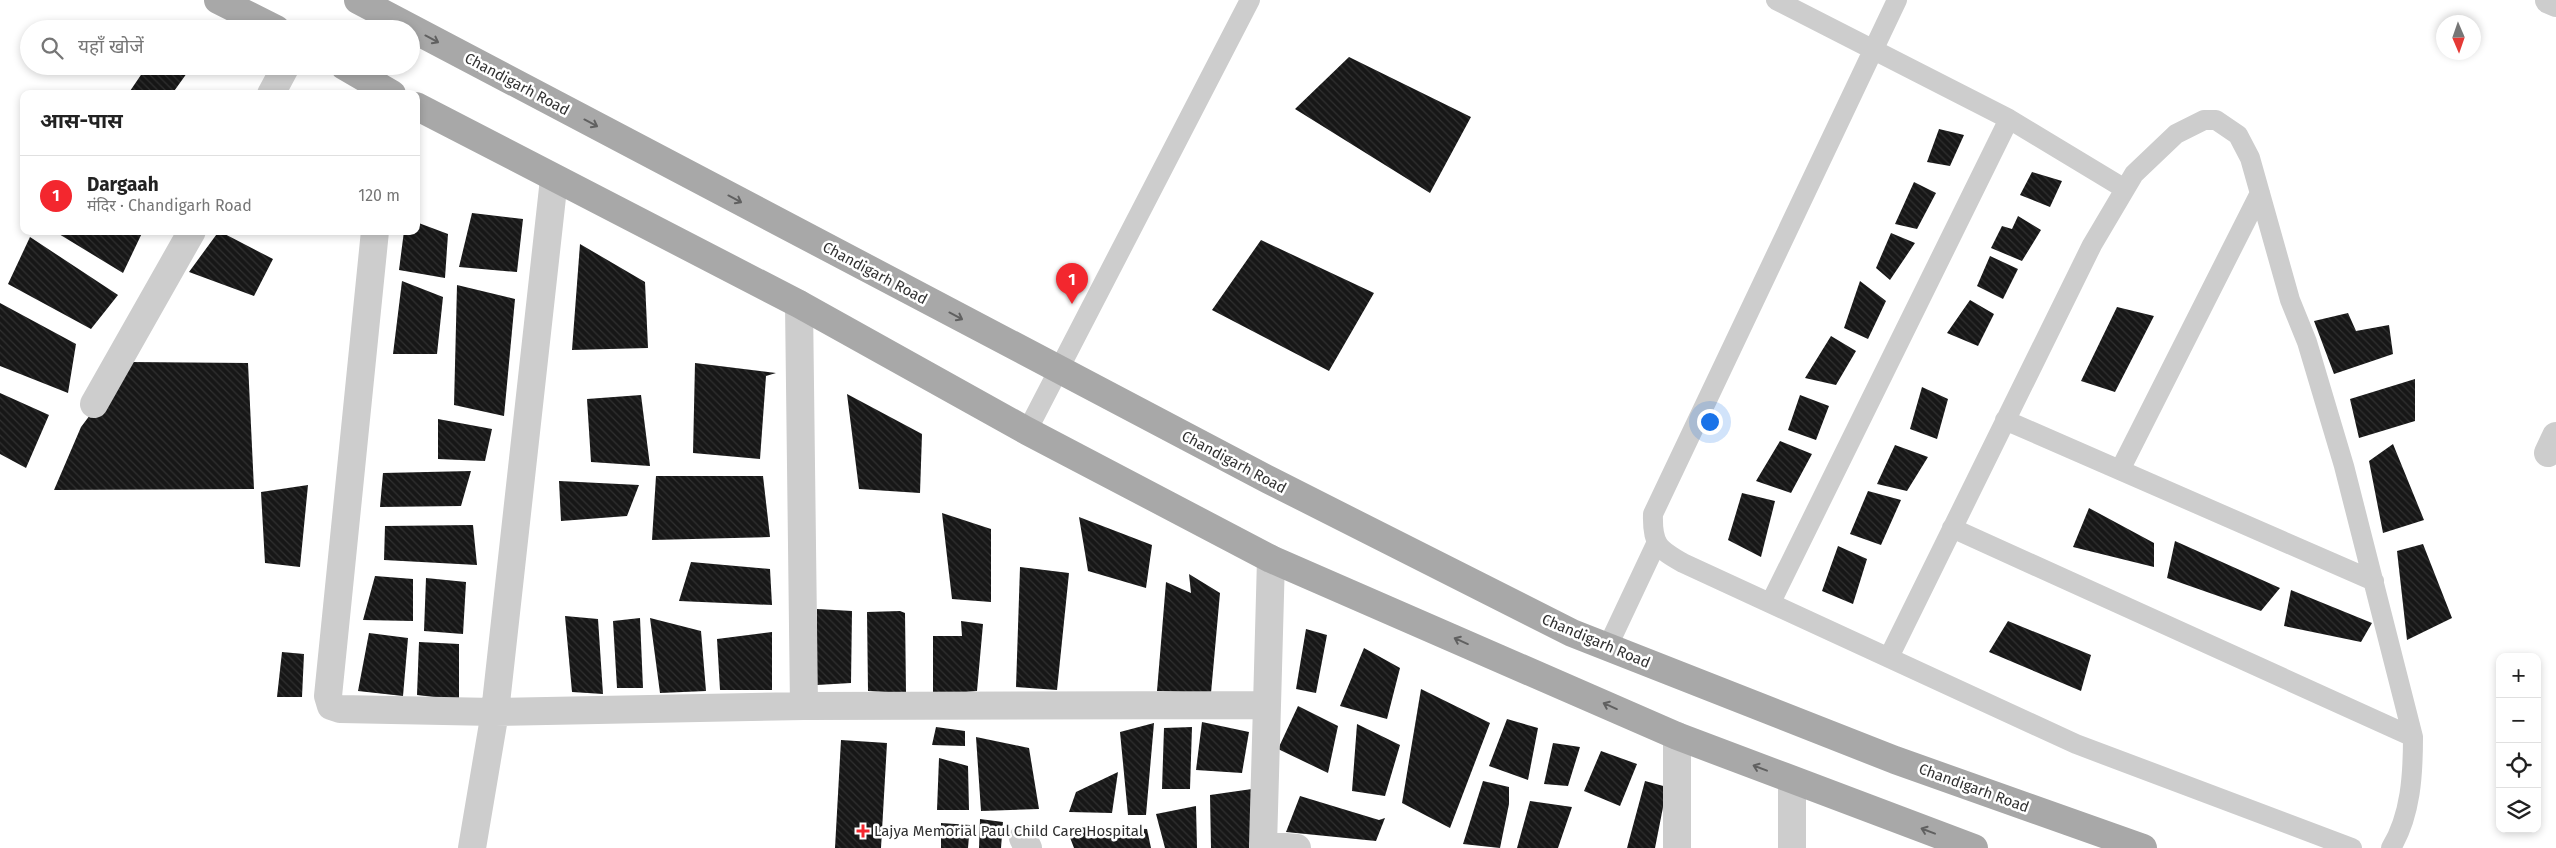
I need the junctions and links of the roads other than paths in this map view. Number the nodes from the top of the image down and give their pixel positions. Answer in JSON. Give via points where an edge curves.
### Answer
{"nodes":[{"id":1,"x":218,"y":0,"type":"edge"},
{"id":2,"x":358,"y":0,"type":"edge"},
{"id":3,"x":1250,"y":0,"type":"edge"},
{"id":4,"x":1776,"y":0,"type":"edge"},
{"id":5,"x":1897,"y":0,"type":"edge"},
{"id":6,"x":2549,"y":0,"type":"edge"},
{"id":7,"x":2556,"y":3,"type":"edge"},
{"id":8,"x":258,"y":20,"type":"edge"},
{"id":9,"x":396,"y":20,"type":"edge"},
{"id":10,"x":420,"y":33,"type":"edge"},
{"id":11,"x":1872,"y":50,"type":"junction"},
{"id":12,"x":281,"y":75,"type":"edge"},
{"id":13,"x":359,"y":75,"type":"edge"},
{"id":14,"x":273,"y":90,"type":"edge"},
{"id":15,"x":385,"y":90,"type":"edge"},
{"id":16,"x":420,"y":108,"type":"edge"},
{"id":17,"x":2009,"y":119,"type":"junction"},
{"id":18,"x":554,"y":179,"type":"junction"},
{"id":19,"x":2125,"y":189,"type":"junction"},
{"id":20,"x":2260,"y":193,"type":"junction"},
{"id":21,"x":190,"y":235,"type":"edge"},
{"id":22,"x":375,"y":235,"type":"edge"},
{"id":23,"x":799,"y":304,"type":"junction"},
{"id":24,"x":1060,"y":370,"type":"junction"},
{"id":25,"x":94,"y":404,"type":"dead end"},
{"id":26,"x":2005,"y":420,"type":"junction"},
{"id":27,"x":1027,"y":431,"type":"junction"},
{"id":28,"x":2120,"y":470,"type":"junction"},
{"id":29,"x":1952,"y":528,"type":"junction"},
{"id":30,"x":1656,"y":544,"type":"junction"},
{"id":31,"x":1271,"y":559,"type":"junction"},
{"id":32,"x":2374,"y":581,"type":"junction"},
{"id":33,"x":1771,"y":602,"type":"junction"},
{"id":34,"x":1607,"y":648,"type":"junction"},
{"id":35,"x":1889,"y":657,"type":"junction"},
{"id":36,"x":1267,"y":705,"type":"junction"},
{"id":37,"x":804,"y":706,"type":"junction"},
{"id":38,"x":495,"y":712,"type":"junction"},
{"id":39,"x":1677,"y":736,"type":"junction"},
{"id":40,"x":2413,"y":737,"type":"junction"},
{"id":41,"x":1792,"y":780,"type":"junction"},
{"id":42,"x":1263,"y":847,"type":"edge"},
{"id":43,"x":472,"y":848,"type":"edge"},
{"id":44,"x":1297,"y":848,"type":"edge"},
{"id":45,"x":1677,"y":848,"type":"edge"},
{"id":46,"x":1792,"y":848,"type":"edge"},
{"id":47,"x":1974,"y":848,"type":"edge"},
{"id":48,"x":2143,"y":848,"type":"edge"},
{"id":49,"x":2352,"y":848,"type":"edge"},
{"id":50,"x":2391,"y":848,"type":"edge"}],
"edges":[{"from":1,"to":8,"type":"main road"},
{"from":2,"to":9,"type":"main road","name":"Chandigarh Road","one_way":true},
{"from":3,"to":24,"type":"lane"},
{"from":4,"to":11,"type":"lane"},
{"from":5,"to":11,"type":"lane"},
{"from":6,"to":7,"type":"street"},
{"from":10,"to":24,"type":"main road","name":"Chandigarh Road","one_way":true},
{"from":11,"to":17,"type":"lane"},
{"from":11,"to":30,"type":"lane","via":[[1653,514]]},
{"from":12,"to":14,"type":"street"},
{"from":13,"to":15,"type":"main road"},
{"from":16,"to":18,"type":"main road"},
{"from":17,"to":19,"type":"lane"},
{"from":17,"to":33,"type":"lane"},
{"from":18,"to":23,"type":"main road"},
{"from":18,"to":38,"type":"street"},
{"from":19,"to":20,"type":"lane","via":[[2134,174],[2176,134],[2204,120],[2216,120],[2238,134],[2250,158]]},
{"from":19,"to":26,"type":"lane","via":[[2092,245]]},
{"from":20,"to":28,"type":"lane"},
{"from":20,"to":32,"type":"lane","via":[[2290,300],[2307,342],[2341,456]]},
{"from":21,"to":25,"type":"street"},
{"from":22,"to":38,"type":"street","via":[[328,700],[331,706],[340,709]]},
{"from":23,"to":27,"type":"main road"},
{"from":23,"to":37,"type":"street"},
{"from":24,"to":27,"type":"lane"},
{"from":24,"to":34,"type":"main road","name":"Chandigarh Road","via":[[1572,634]]},
{"from":26,"to":28,"type":"lane"},
{"from":26,"to":29,"type":"lane"},
{"from":27,"to":31,"type":"main road"},
{"from":28,"to":32,"type":"lane"},
{"from":29,"to":35,"type":"lane"},
{"from":29,"to":40,"type":"lane"},
{"from":30,"to":33,"type":"lane","via":[[1683,563]]},
{"from":30,"to":34,"type":"lane"},
{"from":31,"to":36,"type":"street"},
{"from":39,"to":31,"type":"main road","one_way":true},
{"from":32,"to":40,"type":"lane"},
{"from":33,"to":35,"type":"lane"},
{"from":34,"to":48,"type":"main road","name":"Chandigarh Road","via":[[1895,760]]},
{"from":35,"to":49,"type":"lane","via":[[2076,744]]},
{"from":36,"to":37,"type":"street"},
{"from":36,"to":42,"type":"street"},
{"from":37,"to":38,"type":"street"},
{"from":38,"to":43,"type":"street"},
{"from":41,"to":39,"type":"main road","one_way":true},
{"from":39,"to":45,"type":"street"},
{"from":40,"to":50,"type":"lane","via":[[2413,782],[2397,838]]},
{"from":41,"to":46,"type":"street"},
{"from":47,"to":41,"type":"main road","one_way":true},
{"from":42,"to":44,"type":"street"}]}
